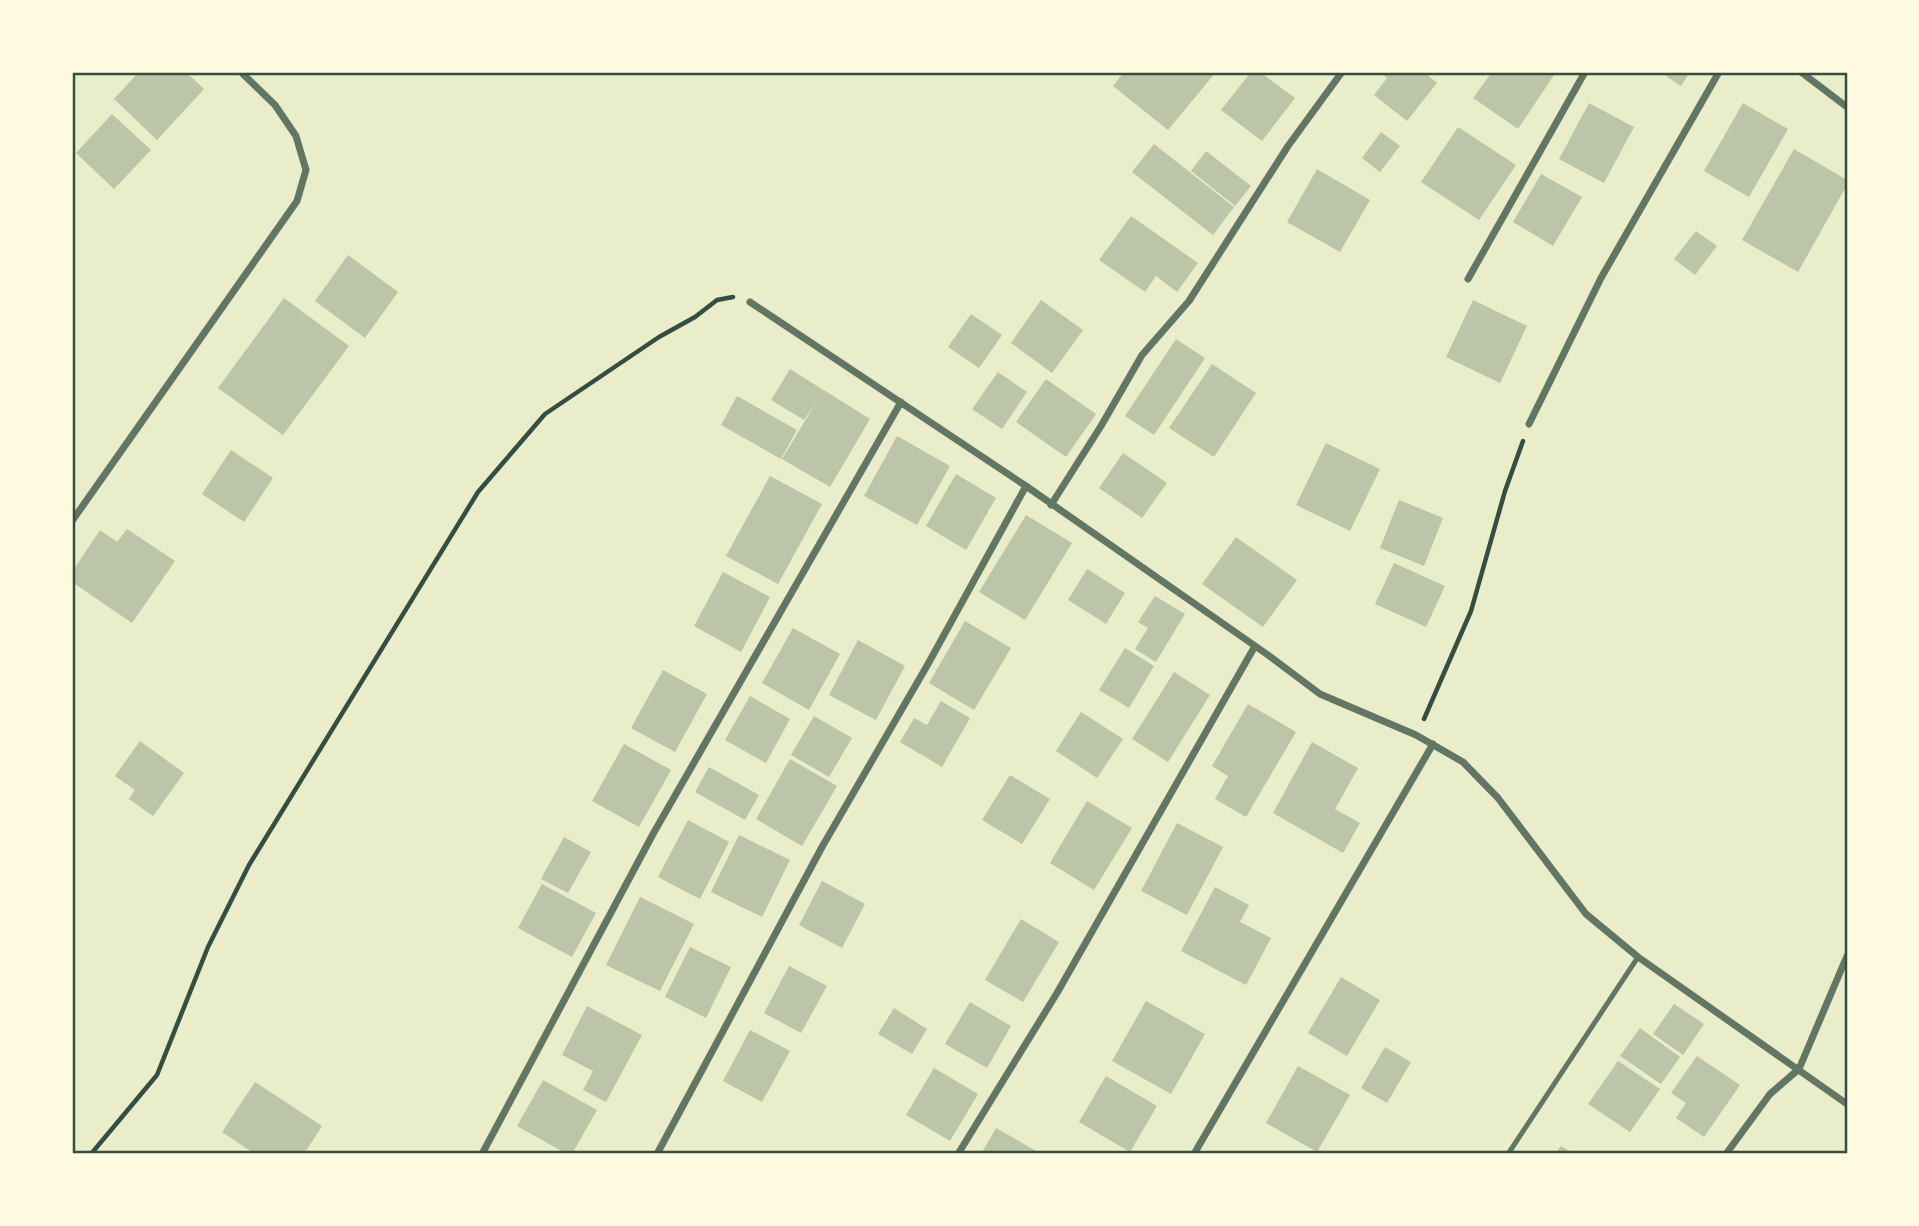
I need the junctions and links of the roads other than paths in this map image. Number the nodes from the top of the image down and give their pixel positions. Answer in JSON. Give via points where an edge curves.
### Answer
{"nodes":[{"id":1,"x":241,"y":72,"type":"edge"},
{"id":2,"x":1342,"y":72,"type":"edge"},
{"id":3,"x":1584,"y":72,"type":"edge"},
{"id":4,"x":1719,"y":72,"type":"edge"},
{"id":5,"x":1801,"y":72,"type":"edge"},
{"id":6,"x":1847,"y":107,"type":"edge"},
{"id":7,"x":1468,"y":279,"type":"dead end"},
{"id":8,"x":750,"y":302,"type":"road end"},
{"id":9,"x":901,"y":402,"type":"junction"},
{"id":10,"x":1529,"y":424,"type":"road end"},
{"id":11,"x":1026,"y":486,"type":"junction"},
{"id":12,"x":1051,"y":505,"type":"junction"},
{"id":13,"x":72,"y":521,"type":"edge"},
{"id":14,"x":1255,"y":646,"type":"junction"},
{"id":15,"x":1433,"y":744,"type":"junction"},
{"id":16,"x":1847,"y":956,"type":"edge"},
{"id":17,"x":1638,"y":957,"type":"junction"},
{"id":18,"x":1799,"y":1069,"type":"junction"},
{"id":19,"x":1847,"y":1104,"type":"edge"},
{"id":20,"x":482,"y":1154,"type":"edge"},
{"id":21,"x":657,"y":1154,"type":"edge"},
{"id":22,"x":958,"y":1154,"type":"edge"},
{"id":23,"x":1194,"y":1154,"type":"edge"},
{"id":24,"x":1508,"y":1154,"type":"edge"},
{"id":25,"x":1726,"y":1154,"type":"edge"}],
"edges":[{"from":1,"to":13,"type":"street","via":[[275,105],[296,136],[306,170],[297,201]]},
{"from":2,"to":12,"type":"street","via":[[1288,146],[1189,301],[1142,355]]},
{"from":3,"to":7,"type":"street"},
{"from":4,"to":10,"type":"street","via":[[1601,278]]},
{"from":5,"to":6,"type":"street"},
{"from":8,"to":9,"type":"street"},
{"from":9,"to":11,"type":"street"},
{"from":9,"to":20,"type":"street","via":[[653,834]]},
{"from":11,"to":12,"type":"street"},
{"from":11,"to":21,"type":"street","via":[[822,847]]},
{"from":12,"to":14,"type":"street"},
{"from":14,"to":15,"type":"street","via":[[1320,694]]},
{"from":14,"to":22,"type":"street","via":[[1057,993]]},
{"from":15,"to":17,"type":"street","via":[[1481,779],[1586,914]]},
{"from":15,"to":23,"type":"street"},
{"from":16,"to":18,"type":"street"},
{"from":17,"to":18,"type":"street"},
{"from":17,"to":24,"type":"lane"},
{"from":18,"to":19,"type":"street"},
{"from":18,"to":25,"type":"street","via":[[1770,1094]]}]}
